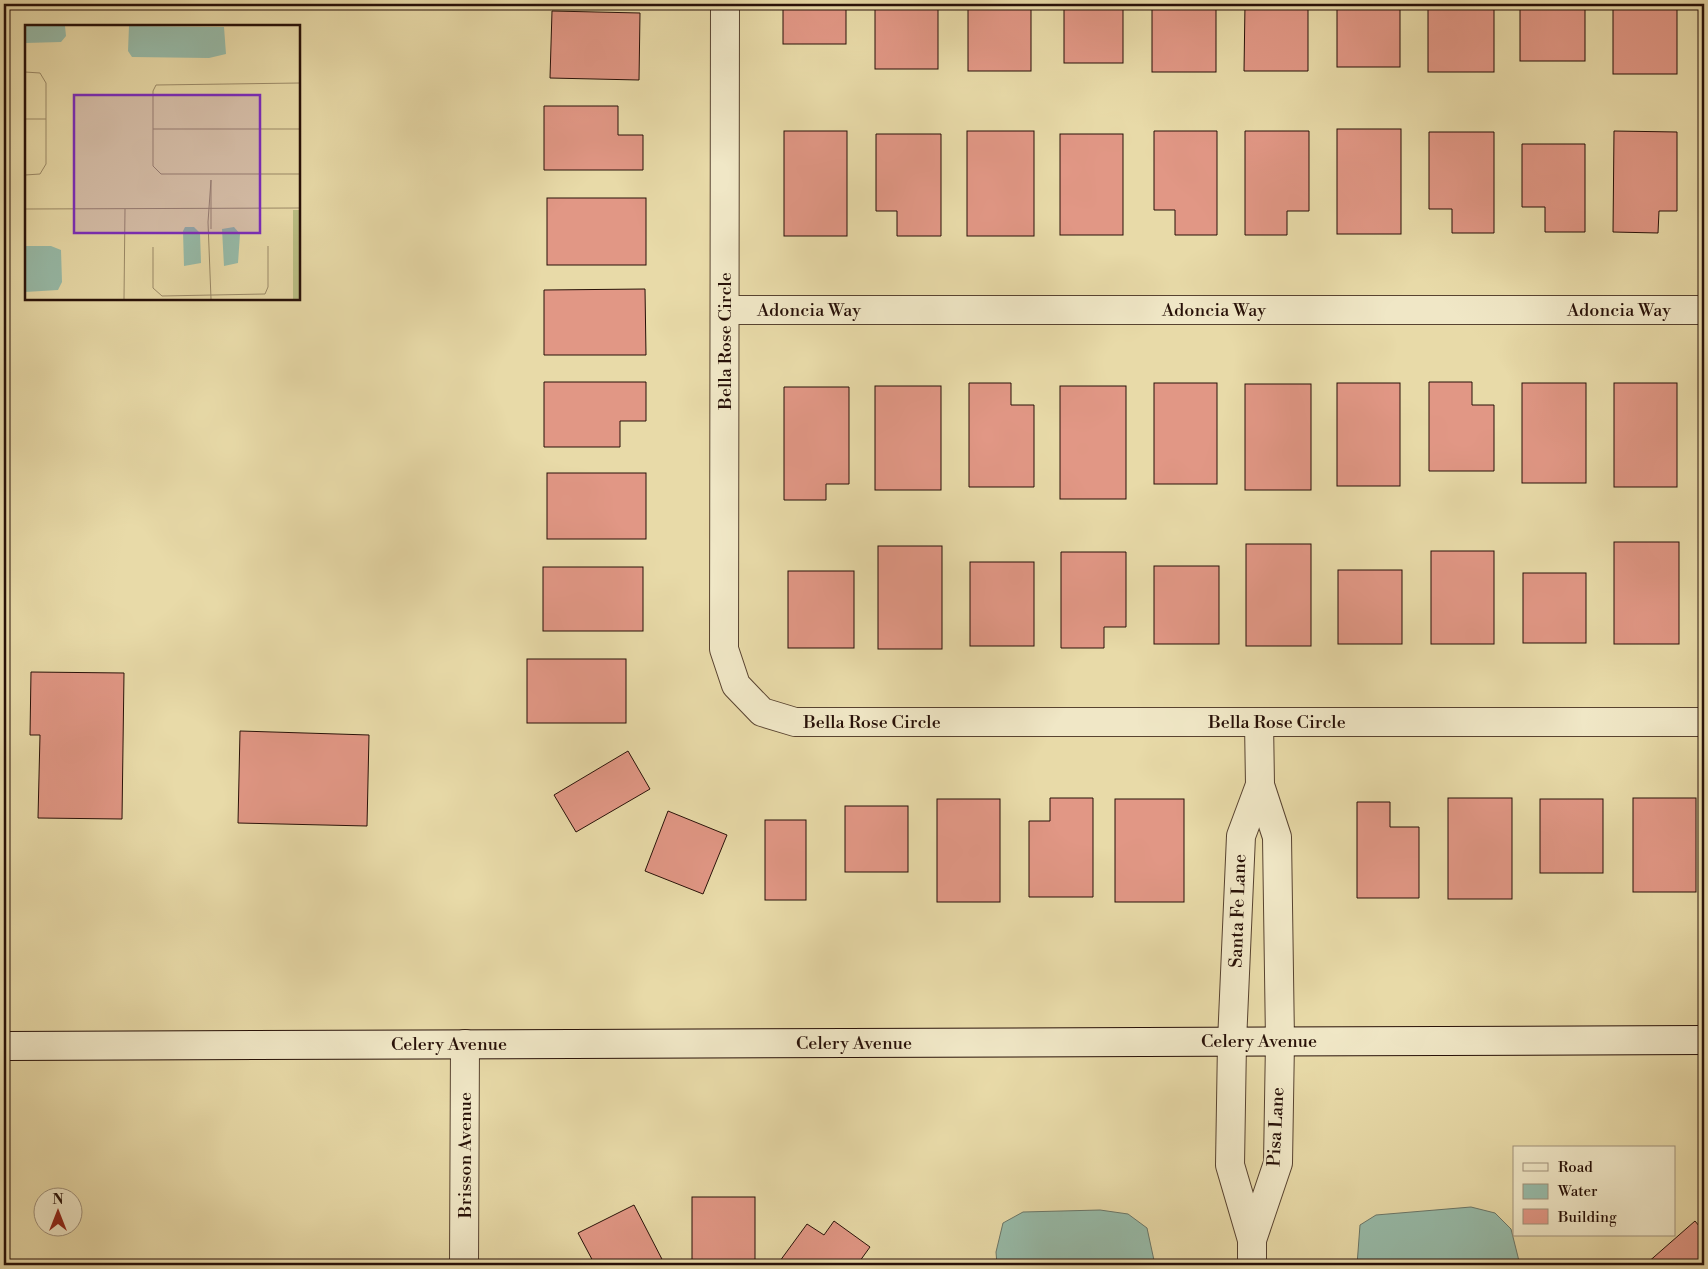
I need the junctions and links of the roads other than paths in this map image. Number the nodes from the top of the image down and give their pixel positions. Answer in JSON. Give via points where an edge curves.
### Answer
{"nodes":[{"id":1,"x":725,"y":4,"type":"edge"},
{"id":2,"x":725,"y":310,"type":"junction"},
{"id":3,"x":1704,"y":310,"type":"edge"},
{"id":4,"x":1259,"y":722,"type":"junction"},
{"id":5,"x":1704,"y":722,"type":"edge"},
{"id":6,"x":1260,"y":785,"type":"junction"},
{"id":7,"x":1704,"y":1040,"type":"edge"},
{"id":8,"x":1280,"y":1041,"type":"junction"},
{"id":9,"x":1232,"y":1042,"type":"junction"},
{"id":10,"x":465,"y":1044,"type":"junction"},
{"id":11,"x":4,"y":1046,"type":"edge"},
{"id":12,"x":1252,"y":1253,"type":"edge"},
{"id":13,"x":464,"y":1265,"type":"edge"}],
"edges":[{"from":1,"to":2,"type":"street","name":"Bella Rose Circle"},
{"from":2,"to":3,"type":"street","name":"Adoncia Way"},
{"from":2,"to":4,"type":"street","name":"Bella Rose Circle","via":[[724,649],[736,685],[762,712],[795,722]]},
{"from":4,"to":5,"type":"street","name":"Bella Rose Circle"},
{"from":4,"to":6,"type":"street","name":"Santa Fe Lane"},
{"from":6,"to":8,"type":"street","name":"Santa Fe Lane","via":[[1277,837]]},
{"from":6,"to":9,"type":"street","name":"Santa Fe Lane","via":[[1241,836]]},
{"from":7,"to":8,"type":"street","name":"Celery Avenue"},
{"from":8,"to":9,"type":"street","name":"Celery Avenue"},
{"from":8,"to":12,"type":"street","name":"Pisa Lane","via":[[1278,1163]]},
{"from":9,"to":10,"type":"street","name":"Celery Avenue"},
{"from":9,"to":12,"type":"street","name":"Pisa Lane","via":[[1230,1165]]},
{"from":10,"to":11,"type":"street","name":"Celery Avenue"},
{"from":10,"to":13,"type":"street","name":"Brisson Avenue"}]}
